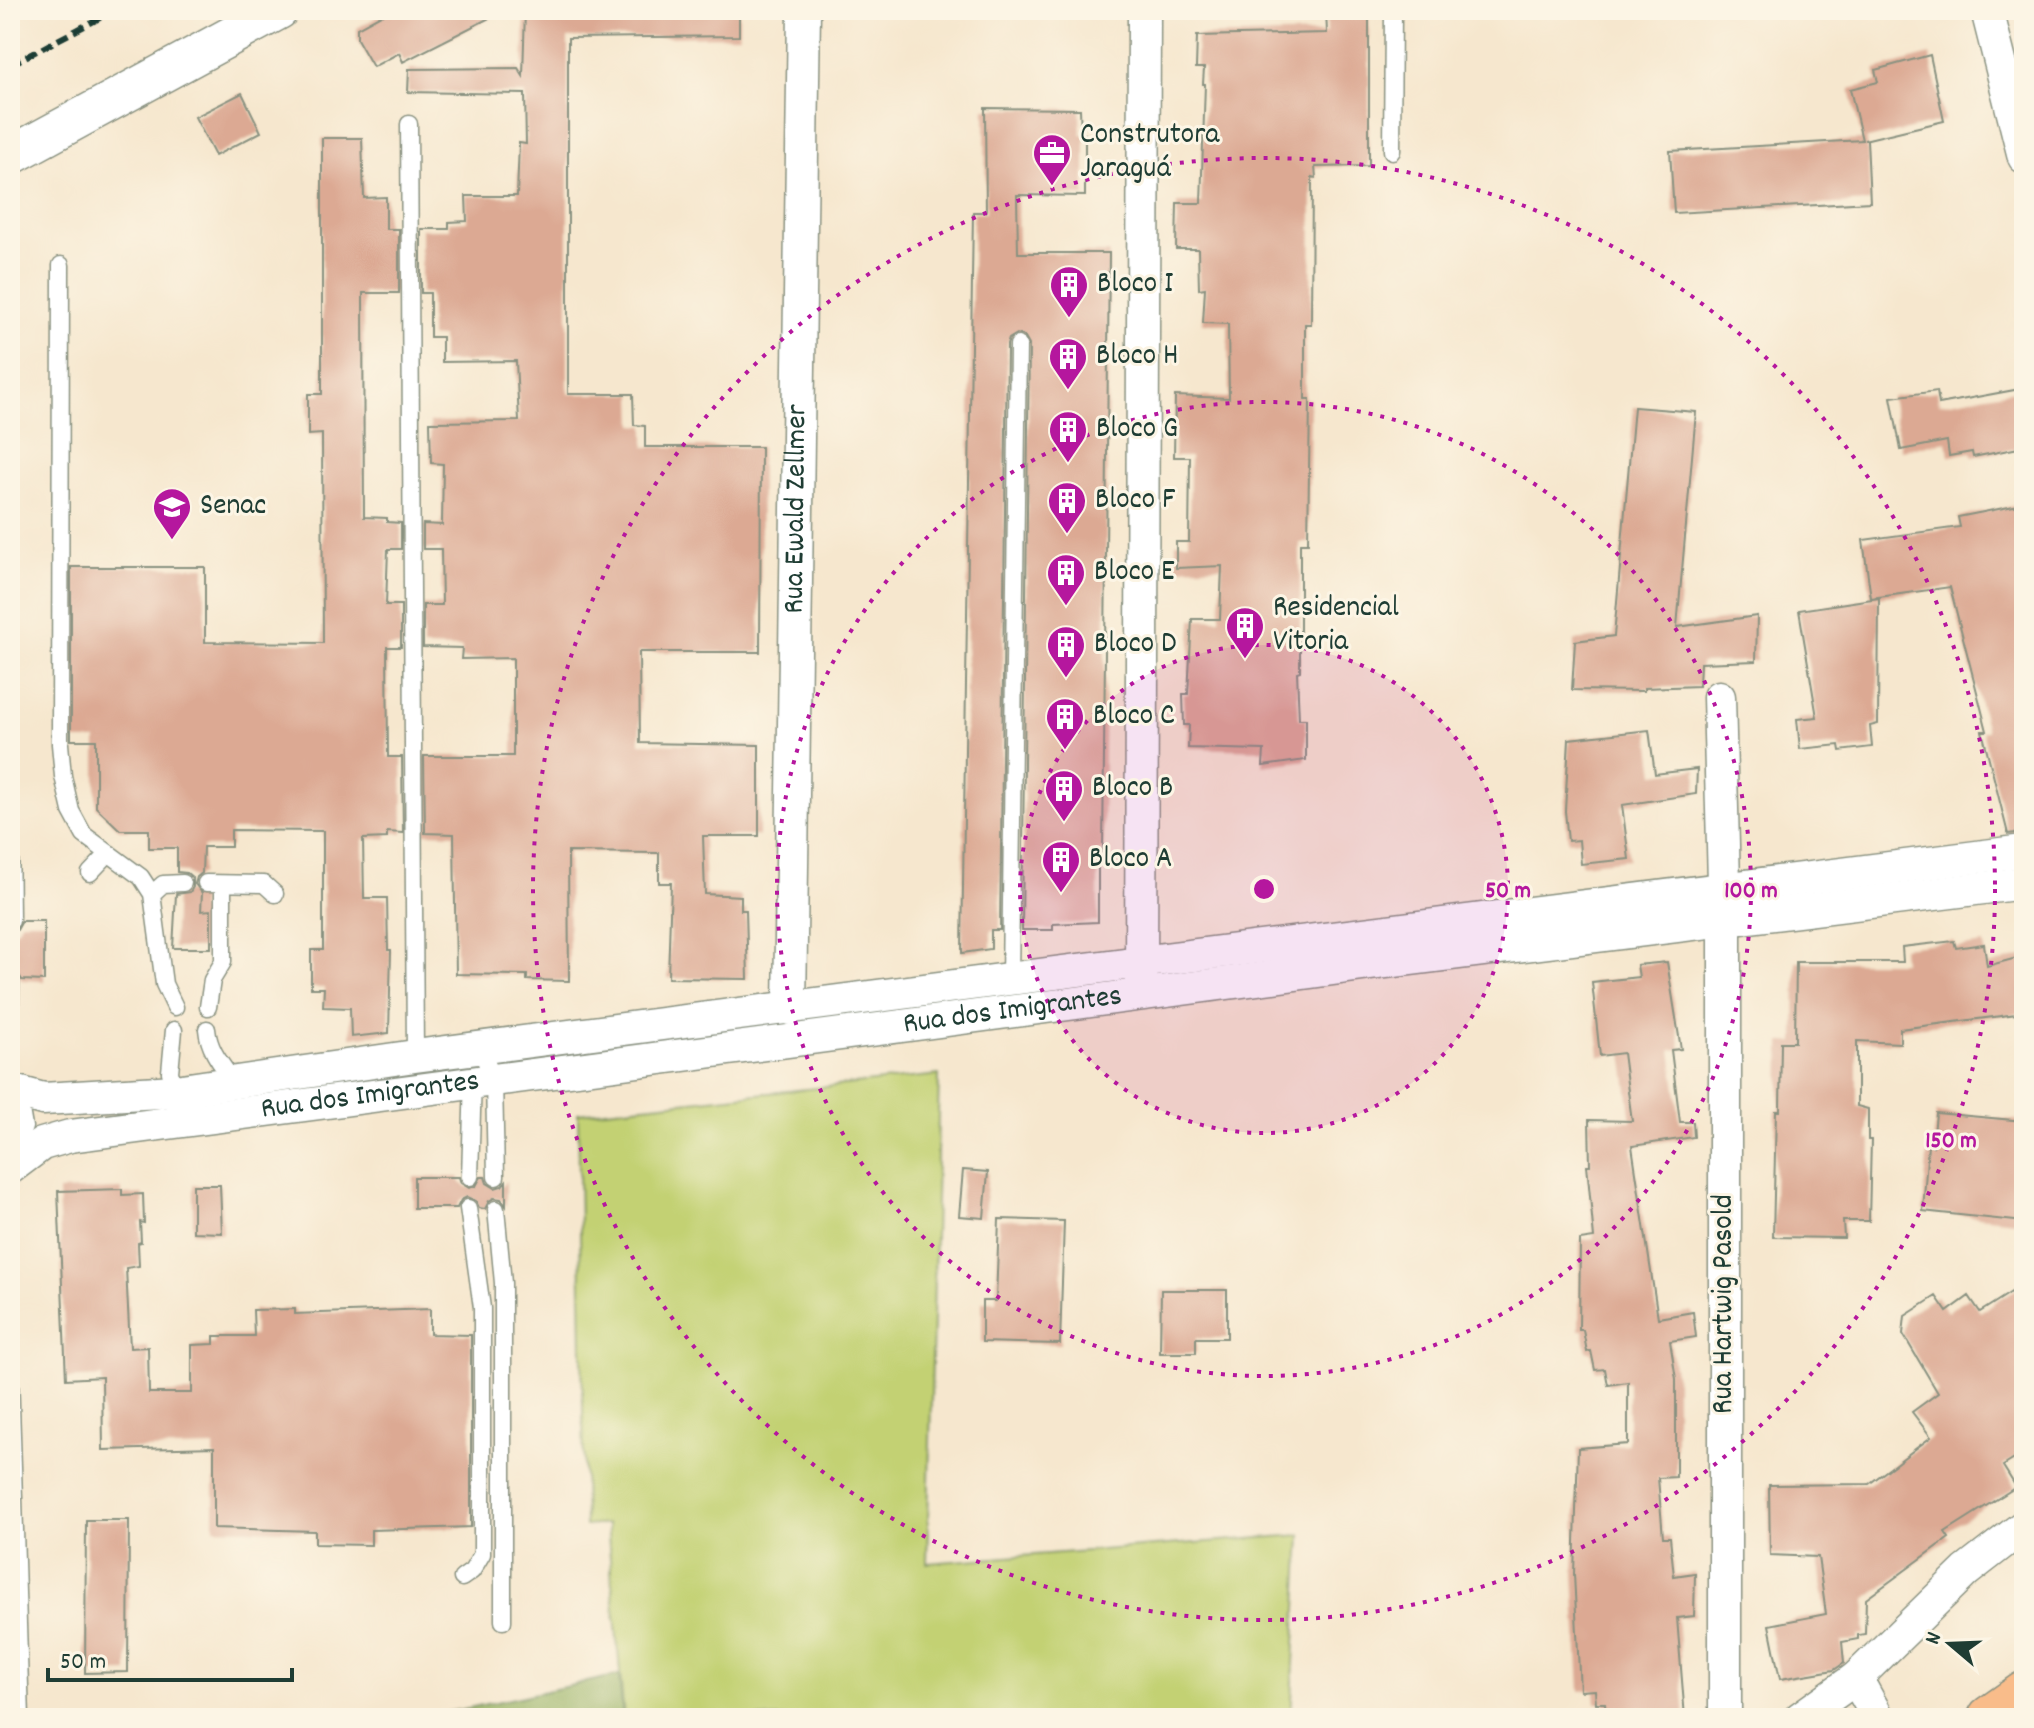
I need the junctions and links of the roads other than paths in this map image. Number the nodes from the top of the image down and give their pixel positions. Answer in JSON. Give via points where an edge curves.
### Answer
{"nodes":[{"id":1,"x":279,"y":10,"type":"edge"},
{"id":2,"x":804,"y":10,"type":"edge"},
{"id":3,"x":1144,"y":10,"type":"edge"},
{"id":4,"x":1393,"y":10,"type":"edge"},
{"id":5,"x":1987,"y":10,"type":"edge"},
{"id":6,"x":409,"y":124,"type":"dead end"},
{"id":7,"x":1392,"y":151,"type":"dead end"},
{"id":8,"x":10,"y":156,"type":"edge"},
{"id":9,"x":2024,"y":157,"type":"edge"},
{"id":10,"x":61,"y":265,"type":"dead end"},
{"id":11,"x":1018,"y":345,"type":"dead end"},
{"id":12,"x":1719,"y":697,"type":"dead end"},
{"id":13,"x":10,"y":823,"type":"edge"},
{"id":14,"x":2024,"y":851,"type":"edge"},
{"id":15,"x":109,"y":853,"type":"junction"},
{"id":16,"x":90,"y":873,"type":"dead end"},
{"id":17,"x":183,"y":883,"type":"dead end"},
{"id":18,"x":2024,"y":883,"type":"edge"},
{"id":19,"x":152,"y":894,"type":"junction"},
{"id":20,"x":275,"y":894,"type":"dead end"},
{"id":21,"x":1724,"y":904,"type":"junction"},
{"id":22,"x":11,"y":921,"type":"edge"},
{"id":23,"x":1361,"y":950,"type":"junction"},
{"id":24,"x":1140,"y":962,"type":"junction"},
{"id":25,"x":1010,"y":980,"type":"junction"},
{"id":26,"x":11,"y":981,"type":"edge"},
{"id":27,"x":1142,"y":995,"type":"junction"},
{"id":28,"x":175,"y":1007,"type":"dead end"},
{"id":29,"x":208,"y":1007,"type":"dead end"},
{"id":30,"x":790,"y":1009,"type":"junction"},
{"id":31,"x":207,"y":1029,"type":"dead end"},
{"id":32,"x":174,"y":1030,"type":"dead end"},
{"id":33,"x":10,"y":1046,"type":"edge"},
{"id":34,"x":480,"y":1049,"type":"junction"},
{"id":35,"x":415,"y":1056,"type":"junction"},
{"id":36,"x":483,"y":1081,"type":"junction"},
{"id":37,"x":234,"y":1082,"type":"junction"},
{"id":38,"x":10,"y":1090,"type":"edge"},
{"id":39,"x":10,"y":1097,"type":"edge"},
{"id":40,"x":178,"y":1106,"type":"junction"},
{"id":41,"x":10,"y":1161,"type":"edge"},
{"id":42,"x":10,"y":1168,"type":"edge"},
{"id":43,"x":470,"y":1177,"type":"dead end"},
{"id":44,"x":496,"y":1177,"type":"dead end"},
{"id":45,"x":468,"y":1208,"type":"dead end"},
{"id":46,"x":496,"y":1209,"type":"dead end"},
{"id":47,"x":10,"y":1373,"type":"edge"},
{"id":48,"x":2024,"y":1526,"type":"edge"},
{"id":49,"x":462,"y":1578,"type":"dead end"},
{"id":50,"x":503,"y":1621,"type":"dead end"},
{"id":51,"x":1856,"y":1678,"type":"junction"},
{"id":52,"x":2024,"y":1694,"type":"edge"},
{"id":53,"x":21,"y":1718,"type":"edge"},
{"id":54,"x":1725,"y":1718,"type":"edge"},
{"id":55,"x":1800,"y":1718,"type":"edge"},
{"id":56,"x":1878,"y":1718,"type":"edge"},
{"id":57,"x":1990,"y":1718,"type":"edge"}],
"edges":[{"from":1,"to":8,"type":"street"},
{"from":2,"to":30,"type":"street","name":"Rua Ewald Zellmer"},
{"from":3,"to":24,"type":"street"},
{"from":4,"to":7,"type":"lane"},
{"from":5,"to":9,"type":"street"},
{"from":6,"to":35,"type":"lane"},
{"from":10,"to":15,"type":"lane","via":[[60,744],[71,811],[84,835]]},
{"from":11,"to":25,"type":"lane"},
{"from":12,"to":21,"type":"street","name":"Rua Hartwig Pasold"},
{"from":13,"to":22,"type":"lane"},
{"from":14,"to":21,"type":"street","name":"Rua dos Imigrantes"},
{"from":15,"to":16,"type":"lane"},
{"from":15,"to":19,"type":"lane","via":[[141,877]]},
{"from":17,"to":19,"type":"lane","via":[[163,884]]},
{"from":18,"to":21,"type":"street","name":"Rua dos Imigrantes"},
{"from":19,"to":28,"type":"lane","via":[[161,973]]},
{"from":20,"to":29,"type":"lane","via":[[264,884],[215,884],[223,962],[212,980]]},
{"from":21,"to":23,"type":"street","name":"Rua dos Imigrantes"},
{"from":21,"to":54,"type":"street","name":"Rua Hartwig Pasold"},
{"from":23,"to":24,"type":"street","name":"Rua dos Imigrantes"},
{"from":23,"to":27,"type":"street","name":"Rua dos Imigrantes"},
{"from":24,"to":25,"type":"street","name":"Rua dos Imigrantes"},
{"from":24,"to":27,"type":"street"},
{"from":25,"to":30,"type":"street","name":"Rua dos Imigrantes"},
{"from":26,"to":33,"type":"lane"},
{"from":27,"to":36,"type":"street","name":"Rua dos Imigrantes"},
{"from":30,"to":34,"type":"street","name":"Rua dos Imigrantes"},
{"from":31,"to":37,"type":"lane","via":[[213,1053]]},
{"from":32,"to":40,"type":"lane","via":[[170,1072]]},
{"from":34,"to":35,"type":"street","name":"Rua dos Imigrantes"},
{"from":34,"to":36,"type":"lane"},
{"from":35,"to":37,"type":"street","name":"Rua dos Imigrantes"},
{"from":36,"to":40,"type":"street","name":"Rua dos Imigrantes"},
{"from":36,"to":43,"type":"lane"},
{"from":36,"to":44,"type":"lane"},
{"from":37,"to":40,"type":"street","name":"Rua dos Imigrantes"},
{"from":38,"to":40,"type":"street","name":"Rua dos Imigrantes","via":[[43,1099]]},
{"from":39,"to":41,"type":"lane","via":[[20,1104],[24,1127]]},
{"from":40,"to":42,"type":"street","name":"Rua dos Imigrantes","via":[[42,1144]]},
{"from":45,"to":49,"type":"lane","via":[[482,1308],[482,1554]]},
{"from":46,"to":50,"type":"lane","via":[[503,1283]]},
{"from":47,"to":53,"type":"lane"},
{"from":48,"to":51,"type":"street","via":[[1966,1571]]},
{"from":51,"to":55,"type":"street"},
{"from":51,"to":56,"type":"street"},
{"from":52,"to":57,"type":"highway"}]}
